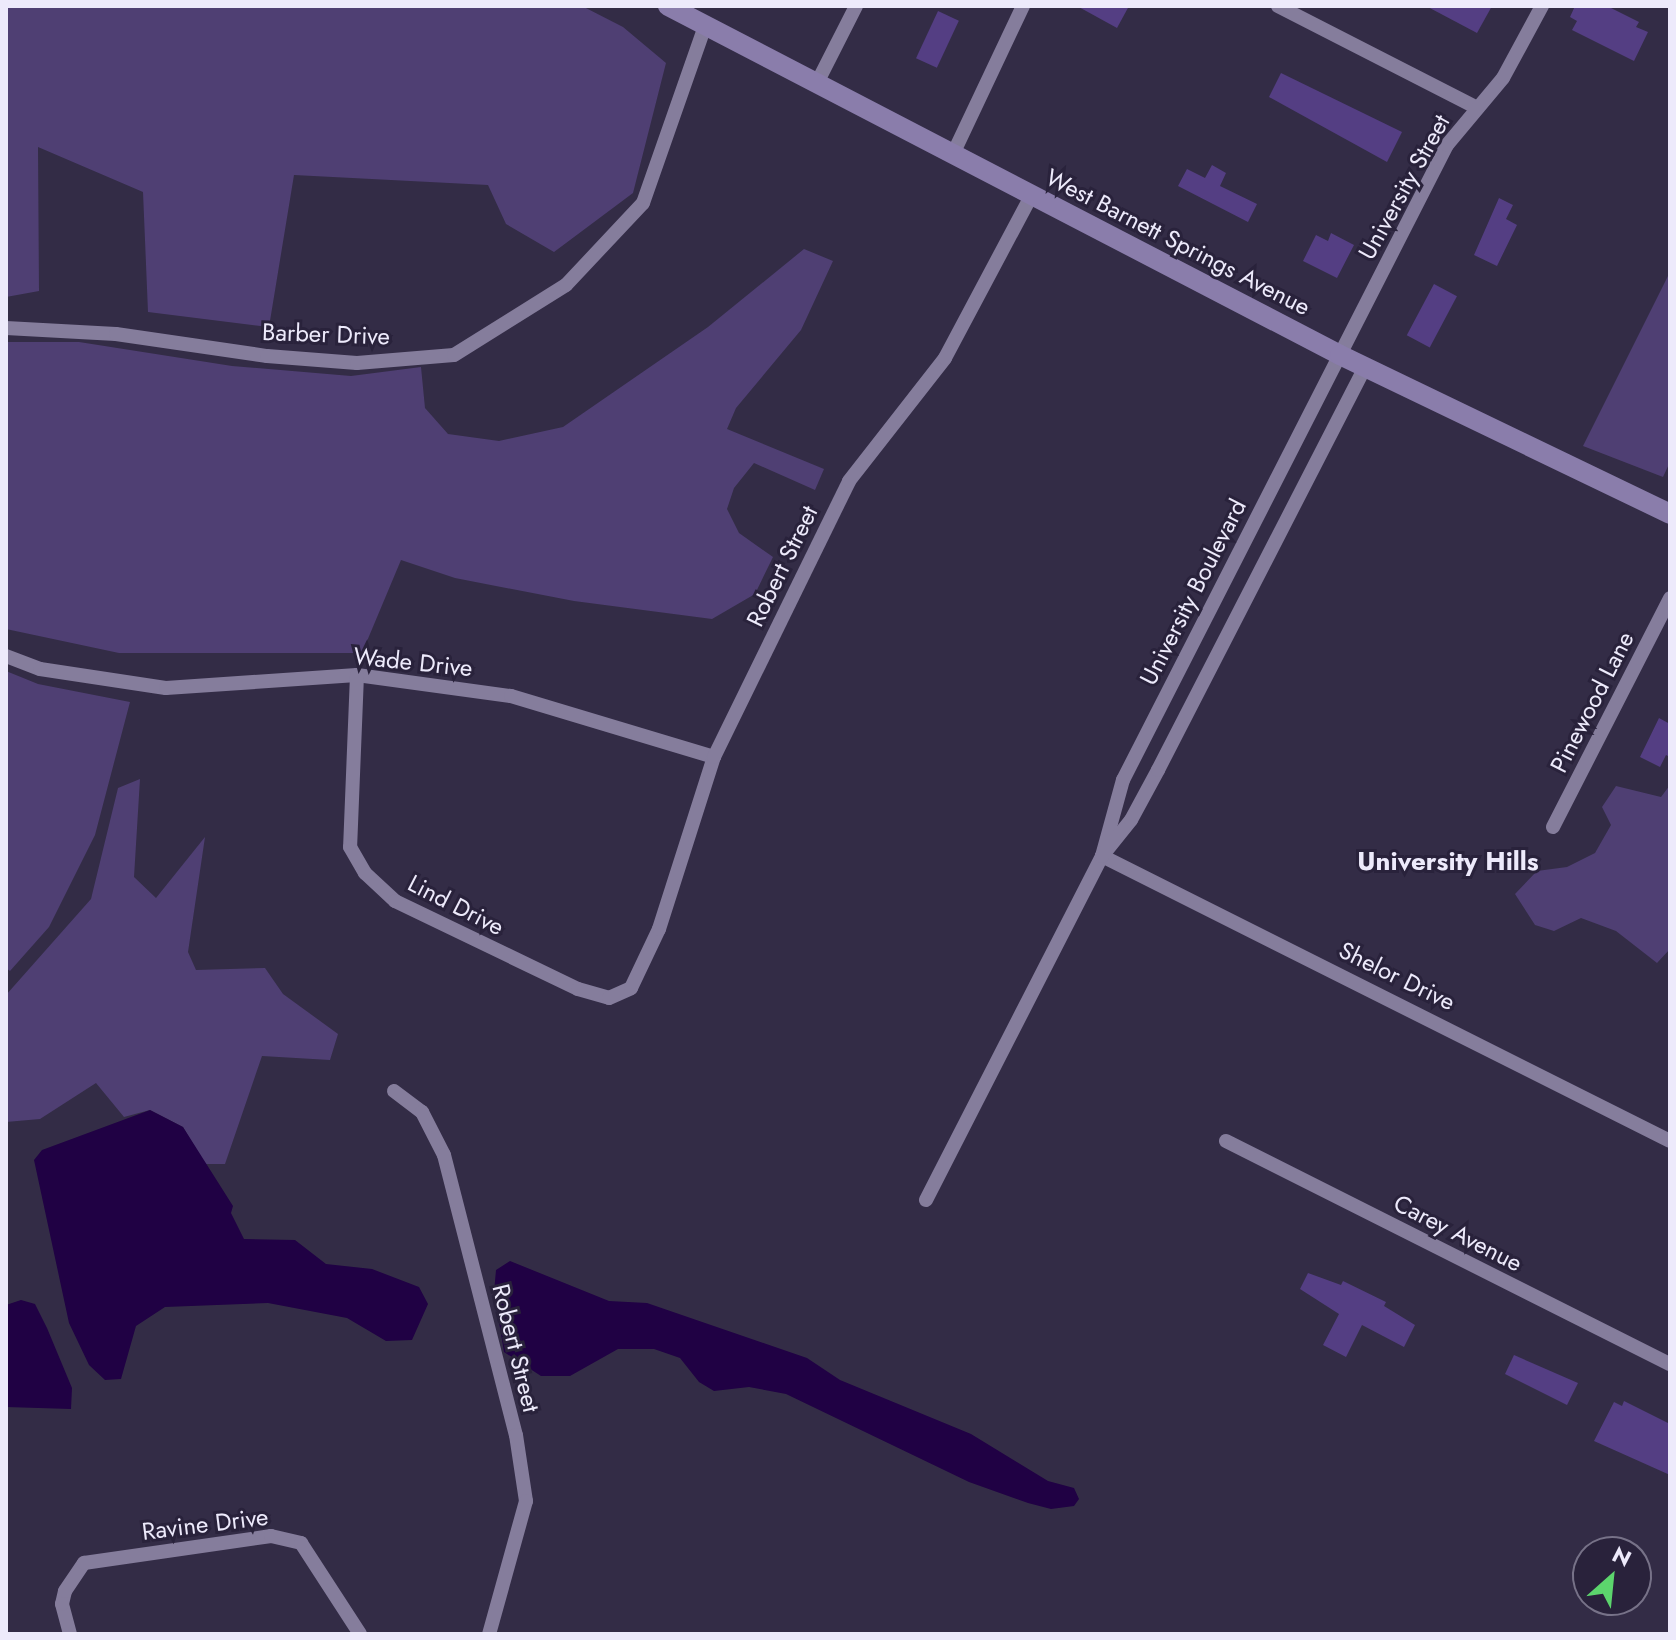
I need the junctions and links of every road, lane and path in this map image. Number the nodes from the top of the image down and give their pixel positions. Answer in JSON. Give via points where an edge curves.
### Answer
{"nodes":[{"id":1,"x":668,"y":6,"type":"edge"},
{"id":2,"x":856,"y":6,"type":"edge"},
{"id":3,"x":1023,"y":6,"type":"edge"},
{"id":4,"x":1278,"y":6,"type":"edge"},
{"id":5,"x":1542,"y":6,"type":"edge"},
{"id":6,"x":705,"y":26,"type":"junction"},
{"id":7,"x":818,"y":81,"type":"junction"},
{"id":8,"x":1477,"y":108,"type":"junction"},
{"id":9,"x":953,"y":154,"type":"junction"},
{"id":10,"x":1031,"y":196,"type":"junction"},
{"id":11,"x":6,"y":328,"type":"edge"},
{"id":12,"x":1340,"y":355,"type":"junction"},
{"id":13,"x":1365,"y":368,"type":"junction"},
{"id":14,"x":1670,"y":514,"type":"edge"},
{"id":15,"x":1670,"y":598,"type":"edge"},
{"id":16,"x":6,"y":656,"type":"edge"},
{"id":17,"x":357,"y":675,"type":"junction"},
{"id":18,"x":714,"y":757,"type":"junction"},
{"id":19,"x":1553,"y":827,"type":"dead end"},
{"id":20,"x":1102,"y":856,"type":"junction"},
{"id":21,"x":631,"y":988,"type":"joint"},
{"id":22,"x":394,"y":1091,"type":"dead end"},
{"id":23,"x":1226,"y":1141,"type":"dead end"},
{"id":24,"x":1670,"y":1141,"type":"edge"},
{"id":25,"x":926,"y":1200,"type":"dead end"},
{"id":26,"x":1670,"y":1364,"type":"edge"},
{"id":27,"x":70,"y":1634,"type":"edge"},
{"id":28,"x":360,"y":1634,"type":"edge"},
{"id":29,"x":489,"y":1634,"type":"edge"}],
"edges":[{"from":1,"to":6,"type":"street","name":"West Barnett Springs Avenue"},
{"from":2,"to":7,"type":"street"},
{"from":3,"to":9,"type":"street"},
{"from":4,"to":8,"type":"street"},
{"from":5,"to":8,"type":"street","name":"University Street","via":[[1503,78]]},
{"from":6,"to":7,"type":"street","name":"West Barnett Springs Avenue"},
{"from":6,"to":11,"type":"street","name":"Barber Drive","via":[[643,203],[566,285],[454,355],[357,363],[116,334]]},
{"from":7,"to":9,"type":"street","name":"West Barnett Springs Avenue"},
{"from":8,"to":12,"type":"street","name":"University Street","via":[[1447,145]]},
{"from":9,"to":10,"type":"street","name":"West Barnett Springs Avenue"},
{"from":10,"to":12,"type":"street","name":"West Barnett Springs Avenue"},
{"from":10,"to":18,"type":"street","name":"Robert Street","via":[[945,358],[849,481]]},
{"from":12,"to":13,"type":"street","name":"West Barnett Springs Avenue"},
{"from":12,"to":20,"type":"street","name":"University Boulevard","via":[[1123,780]]},
{"from":13,"to":14,"type":"street","name":"West Barnett Springs Avenue"},
{"from":13,"to":20,"type":"street","name":"University Boulevard","via":[[1158,770],[1131,820]]},
{"from":15,"to":19,"type":"street","name":"Pinewood Lane"},
{"from":16,"to":17,"type":"street","name":"Wade Drive","via":[[40,669],[166,688]]},
{"from":17,"to":18,"type":"street","name":"Wade Drive","via":[[511,696]]},
{"from":17,"to":21,"type":"street","name":"Lind Drive","via":[[350,847],[365,873],[395,901],[578,989],[609,998]]},
{"from":18,"to":21,"type":"street","name":"Robert Street","via":[[659,929]]},
{"from":20,"to":24,"type":"street","name":"Shelor Drive"},
{"from":20,"to":25,"type":"street","name":"University Boulevard"},
{"from":22,"to":29,"type":"street","name":"Robert Street","via":[[422,1112],[444,1155],[516,1435],[526,1501]]},
{"from":23,"to":26,"type":"street","name":"Carey Avenue"},
{"from":27,"to":28,"type":"street","name":"Ravine Drive","via":[[62,1604],[84,1563],[271,1536],[301,1543]]}]}
